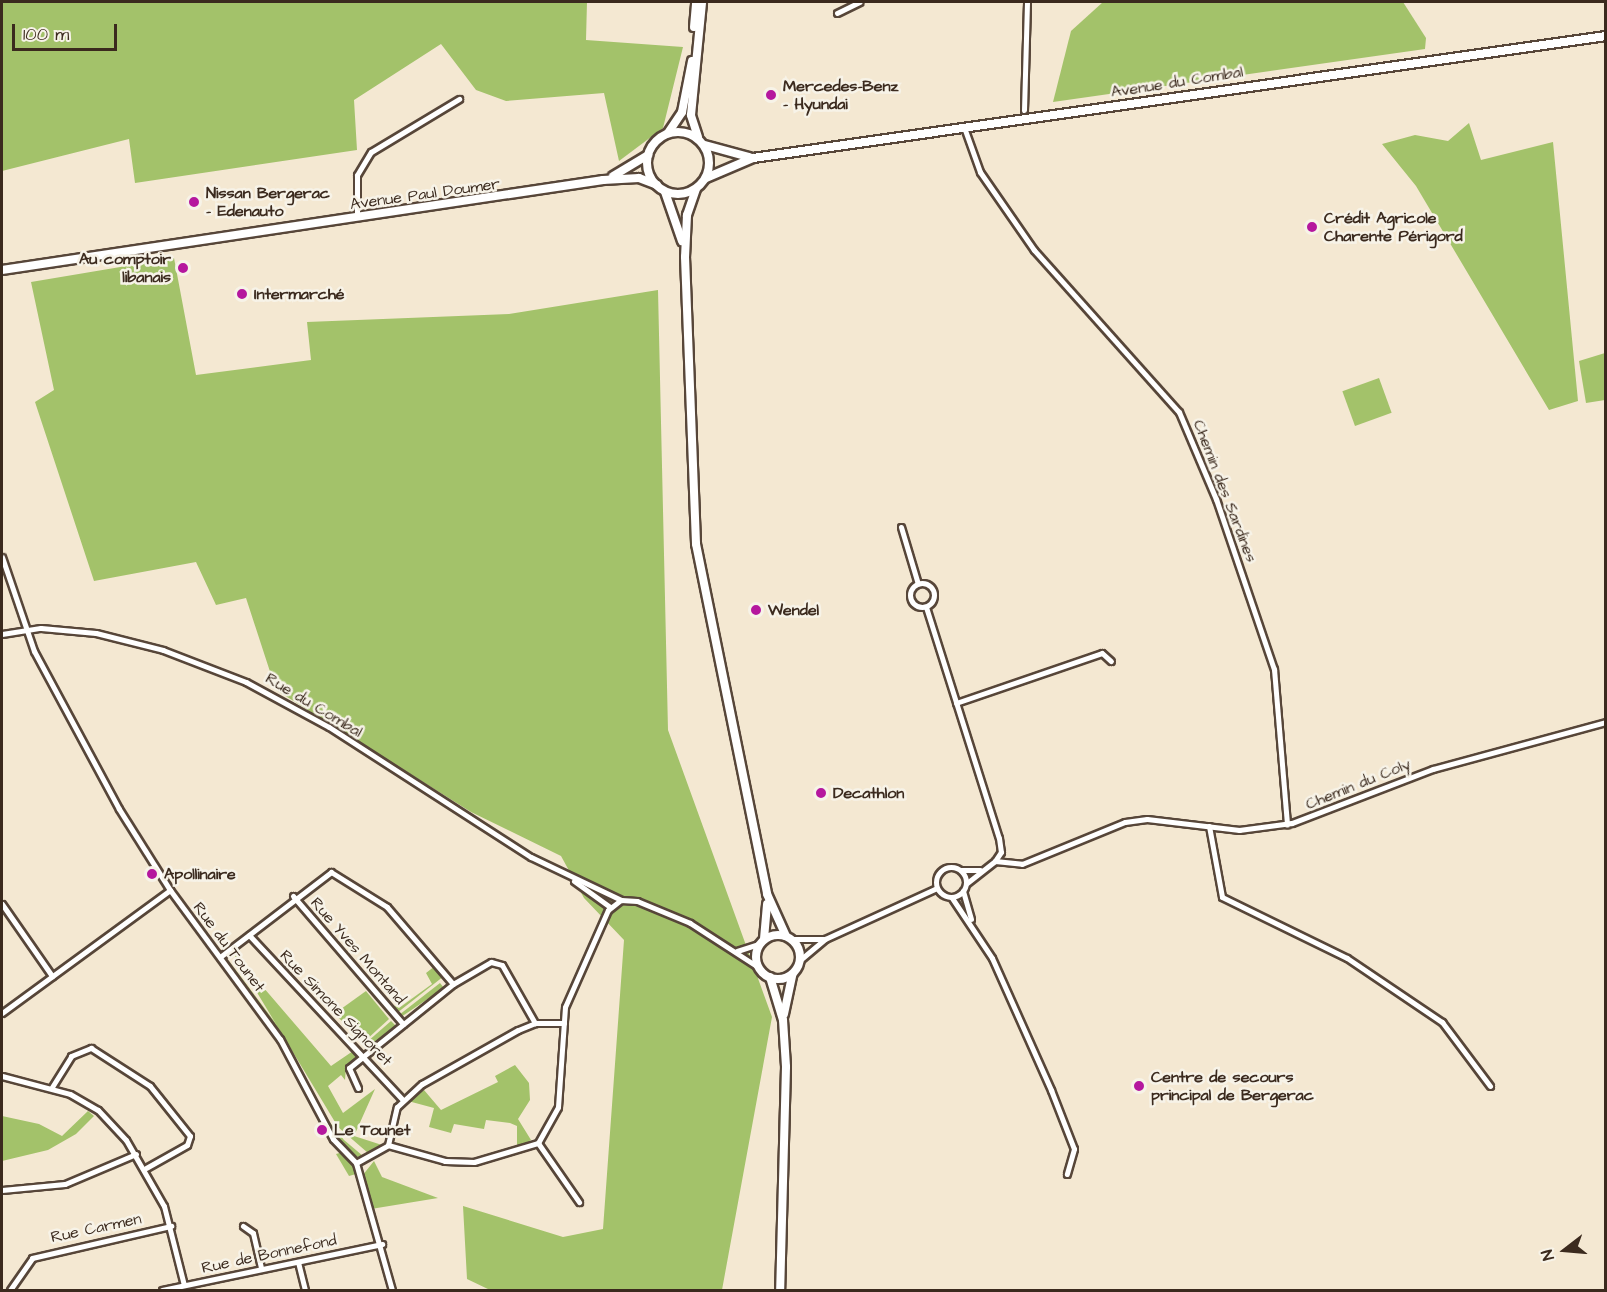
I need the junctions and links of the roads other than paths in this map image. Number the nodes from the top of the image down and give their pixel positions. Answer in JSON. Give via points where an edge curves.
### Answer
{"nodes":[{"id":1,"x":696,"y":2,"type":"edge"},
{"id":2,"x":702,"y":2,"type":"edge"},
{"id":3,"x":860,"y":2,"type":"edge"},
{"id":4,"x":1027,"y":2,"type":"edge"},
{"id":5,"x":837,"y":13,"type":"dead end"},
{"id":6,"x":1605,"y":36,"type":"edge"},
{"id":7,"x":459,"y":99,"type":"dead end"},
{"id":8,"x":1024,"y":110,"type":"dead end"},
{"id":9,"x":965,"y":130,"type":"junction"},
{"id":10,"x":668,"y":133,"type":"junction"},
{"id":11,"x":702,"y":142,"type":"junction"},
{"id":12,"x":648,"y":155,"type":"junction"},
{"id":13,"x":753,"y":158,"type":"junction"},
{"id":14,"x":706,"y":178,"type":"junction"},
{"id":15,"x":603,"y":180,"type":"junction"},
{"id":16,"x":657,"y":185,"type":"junction"},
{"id":17,"x":696,"y":189,"type":"junction"},
{"id":18,"x":665,"y":191,"type":"junction"},
{"id":19,"x":357,"y":217,"type":"junction"},
{"id":20,"x":685,"y":257,"type":"junction"},
{"id":21,"x":2,"y":270,"type":"edge"},
{"id":22,"x":901,"y":527,"type":"dead end"},
{"id":23,"x":2,"y":557,"type":"edge"},
{"id":24,"x":918,"y":584,"type":"junction"},
{"id":25,"x":926,"y":607,"type":"junction"},
{"id":26,"x":26,"y":630,"type":"junction"},
{"id":27,"x":2,"y":634,"type":"edge"},
{"id":28,"x":1112,"y":661,"type":"dead end"},
{"id":29,"x":956,"y":703,"type":"junction"},
{"id":30,"x":1605,"y":722,"type":"edge"},
{"id":31,"x":1287,"y":824,"type":"junction"},
{"id":32,"x":1209,"y":826,"type":"junction"},
{"id":33,"x":995,"y":861,"type":"junction"},
{"id":34,"x":982,"y":869,"type":"junction"},
{"id":35,"x":961,"y":870,"type":"junction"},
{"id":36,"x":562,"y":873,"type":"junction"},
{"id":37,"x":967,"y":883,"type":"junction"},
{"id":38,"x":937,"y":888,"type":"junction"},
{"id":39,"x":170,"y":890,"type":"junction"},
{"id":40,"x":963,"y":891,"type":"junction"},
{"id":41,"x":767,"y":894,"type":"junction"},
{"id":42,"x":293,"y":896,"type":"junction"},
{"id":43,"x":952,"y":898,"type":"junction"},
{"id":44,"x":621,"y":900,"type":"junction"},
{"id":45,"x":2,"y":904,"type":"edge"},
{"id":46,"x":610,"y":907,"type":"junction"},
{"id":47,"x":971,"y":921,"type":"junction"},
{"id":48,"x":249,"y":935,"type":"junction"},
{"id":49,"x":789,"y":937,"type":"junction"},
{"id":50,"x":825,"y":939,"type":"junction"},
{"id":51,"x":762,"y":942,"type":"junction"},
{"id":52,"x":736,"y":951,"type":"junction"},
{"id":53,"x":220,"y":957,"type":"junction"},
{"id":54,"x":800,"y":960,"type":"junction"},
{"id":55,"x":758,"y":966,"type":"junction"},
{"id":56,"x":792,"y":975,"type":"junction"},
{"id":57,"x":52,"y":976,"type":"junction"},
{"id":58,"x":770,"y":977,"type":"junction"},
{"id":59,"x":453,"y":984,"type":"junction"},
{"id":60,"x":2,"y":1013,"type":"edge"},
{"id":61,"x":783,"y":1020,"type":"junction"},
{"id":62,"x":535,"y":1023,"type":"junction"},
{"id":63,"x":564,"y":1023,"type":"junction"},
{"id":64,"x":403,"y":1024,"type":"junction"},
{"id":65,"x":365,"y":1054,"type":"junction"},
{"id":66,"x":2,"y":1076,"type":"edge"},
{"id":67,"x":1490,"y":1086,"type":"dead end"},
{"id":68,"x":52,"y":1087,"type":"junction"},
{"id":69,"x":358,"y":1088,"type":"dead end"},
{"id":70,"x":403,"y":1100,"type":"junction"},
{"id":71,"x":538,"y":1143,"type":"junction"},
{"id":72,"x":388,"y":1145,"type":"junction"},
{"id":73,"x":136,"y":1154,"type":"junction"},
{"id":74,"x":356,"y":1163,"type":"junction"},
{"id":75,"x":146,"y":1168,"type":"junction"},
{"id":76,"x":1067,"y":1174,"type":"dead end"},
{"id":77,"x":2,"y":1190,"type":"edge"},
{"id":78,"x":579,"y":1202,"type":"dead end"},
{"id":79,"x":171,"y":1226,"type":"junction"},
{"id":80,"x":243,"y":1226,"type":"dead end"},
{"id":81,"x":382,"y":1244,"type":"junction"},
{"id":82,"x":298,"y":1262,"type":"junction"},
{"id":83,"x":261,"y":1269,"type":"junction"},
{"id":84,"x":183,"y":1285,"type":"junction"},
{"id":85,"x":10,"y":1290,"type":"edge"},
{"id":86,"x":162,"y":1290,"type":"edge"},
{"id":87,"x":305,"y":1290,"type":"edge"},
{"id":88,"x":392,"y":1290,"type":"edge"},
{"id":89,"x":780,"y":1290,"type":"edge"}],
"edges":[{"from":1,"to":10,"type":"main road","via":[[682,112]]},
{"from":2,"to":11,"type":"main road","via":[[692,115]]},
{"from":3,"to":5,"type":"street"},
{"from":4,"to":8,"type":"street"},
{"from":6,"to":9,"type":"main road","name":"Avenue du Combal"},
{"from":7,"to":19,"type":"street","via":[[371,152],[357,175]]},
{"from":9,"to":13,"type":"main road","name":"Avenue du Combal"},
{"from":9,"to":31,"type":"street","name":"Chemin des Sardines","via":[[980,172],[1034,250],[1179,412],[1216,499],[1274,669]]},
{"from":10,"to":11,"type":"main road","via":[[684,132]]},
{"from":10,"to":12,"type":"main road"},
{"from":11,"to":13,"type":"main road","via":[[720,154]]},
{"from":11,"to":14,"type":"main road","via":[[710,161]]},
{"from":12,"to":15,"type":"main road"},
{"from":12,"to":16,"type":"main road","via":[[648,171]]},
{"from":13,"to":14,"type":"main road"},
{"from":14,"to":17,"type":"main road"},
{"from":15,"to":16,"type":"main road","name":"Avenue Paul Doumer","via":[[639,178]]},
{"from":15,"to":19,"type":"main road","name":"Avenue Paul Doumer"},
{"from":16,"to":18,"type":"main road"},
{"from":17,"to":18,"type":"main road"},
{"from":17,"to":20,"type":"main road","via":[[687,215]]},
{"from":18,"to":20,"type":"main road","via":[[678,215]]},
{"from":19,"to":21,"type":"main road","name":"Avenue Paul Doumer"},
{"from":20,"to":41,"type":"main road","via":[[696,544]]},
{"from":22,"to":24,"type":"street"},
{"from":23,"to":26,"type":"street","name":"Rue du Tounet"},
{"from":24,"to":25,"type":"street","via":[[911,601]]},
{"from":24,"to":25,"type":"street","via":[[933,590],[933,600]]},
{"from":25,"to":29,"type":"street"},
{"from":26,"to":27,"type":"street","name":"Rue du Combal"},
{"from":26,"to":36,"type":"street","name":"Rue du Combal","via":[[96,633],[180,655],[246,682]]},
{"from":26,"to":39,"type":"street","name":"Rue du Tounet","via":[[61,705]]},
{"from":28,"to":29,"type":"street","via":[[1102,653]]},
{"from":29,"to":33,"type":"street","via":[[999,838],[1001,852]]},
{"from":30,"to":31,"type":"street","name":"Chemin du Coly","via":[[1433,769]]},
{"from":31,"to":32,"type":"street","name":"Chemin du Coly"},
{"from":32,"to":33,"type":"street","name":"Chemin du Coly","via":[[1136,820],[1022,864]]},
{"from":32,"to":67,"type":"street","via":[[1222,897],[1347,958],[1442,1022]]},
{"from":33,"to":34,"type":"street"},
{"from":34,"to":35,"type":"street"},
{"from":34,"to":37,"type":"street"},
{"from":35,"to":37,"type":"street"},
{"from":35,"to":38,"type":"street","via":[[942,870]]},
{"from":36,"to":44,"type":"street","name":"Rue du Combal"},
{"from":36,"to":46,"type":"street","name":"Rue du Combal"},
{"from":37,"to":40,"type":"street"},
{"from":38,"to":43,"type":"street"},
{"from":38,"to":50,"type":"street"},
{"from":39,"to":53,"type":"street","name":"Rue du Tounet"},
{"from":39,"to":57,"type":"street"},
{"from":40,"to":43,"type":"street"},
{"from":40,"to":47,"type":"street"},
{"from":41,"to":49,"type":"main road"},
{"from":41,"to":51,"type":"main road"},
{"from":42,"to":48,"type":"street"},
{"from":42,"to":59,"type":"street","via":[[327,872],[336,874],[387,907]]},
{"from":42,"to":64,"type":"street","name":"Rue Yves Montand"},
{"from":43,"to":47,"type":"street"},
{"from":44,"to":46,"type":"street"},
{"from":44,"to":52,"type":"street","name":"Rue du Combal","via":[[637,901],[690,922]]},
{"from":45,"to":57,"type":"street"},
{"from":46,"to":63,"type":"street","via":[[565,1007]]},
{"from":47,"to":76,"type":"street","via":[[1020,1018],[1074,1149]]},
{"from":48,"to":53,"type":"street"},
{"from":48,"to":65,"type":"street","name":"Rue Simone Signoret","via":[[301,996]]},
{"from":49,"to":50,"type":"street"},
{"from":49,"to":51,"type":"main road"},
{"from":49,"to":54,"type":"main road"},
{"from":50,"to":54,"type":"street"},
{"from":51,"to":52,"type":"street"},
{"from":51,"to":55,"type":"main road"},
{"from":52,"to":55,"type":"street","name":"Rue du Combal"},
{"from":53,"to":74,"type":"street","name":"Rue du Tounet","via":[[280,1039],[333,1139]]},
{"from":54,"to":56,"type":"main road"},
{"from":55,"to":58,"type":"main road"},
{"from":56,"to":58,"type":"main road"},
{"from":56,"to":61,"type":"main road"},
{"from":57,"to":60,"type":"street"},
{"from":58,"to":61,"type":"main road"},
{"from":59,"to":62,"type":"street","via":[[496,962]]},
{"from":59,"to":64,"type":"street"},
{"from":61,"to":89,"type":"main road"},
{"from":62,"to":63,"type":"street"},
{"from":62,"to":70,"type":"street","via":[[450,1067]]},
{"from":63,"to":71,"type":"street","via":[[558,1107]]},
{"from":64,"to":65,"type":"street"},
{"from":65,"to":69,"type":"street","via":[[347,1071]]},
{"from":65,"to":70,"type":"street","name":"Rue Simone Signoret"},
{"from":66,"to":68,"type":"street"},
{"from":68,"to":73,"type":"street","via":[[98,1110]]},
{"from":68,"to":75,"type":"street","via":[[71,1056],[91,1048],[150,1086],[190,1136],[187,1145]]},
{"from":70,"to":72,"type":"street","via":[[391,1124]]},
{"from":71,"to":72,"type":"street","via":[[474,1162],[445,1161]]},
{"from":71,"to":78,"type":"street"},
{"from":72,"to":74,"type":"street"},
{"from":73,"to":75,"type":"street"},
{"from":73,"to":77,"type":"street","via":[[65,1184]]},
{"from":74,"to":81,"type":"street","name":"Rue du Tounet"},
{"from":75,"to":79,"type":"street"},
{"from":79,"to":84,"type":"street"},
{"from":79,"to":85,"type":"street","name":"Rue Carmen","via":[[32,1258]]},
{"from":80,"to":83,"type":"street","via":[[253,1233]]},
{"from":81,"to":82,"type":"street","name":"Rue de Bonnefond"},
{"from":81,"to":88,"type":"street","name":"Rue du Tounet"},
{"from":82,"to":83,"type":"street","name":"Rue de Bonnefond"},
{"from":82,"to":87,"type":"street"},
{"from":83,"to":84,"type":"street","name":"Rue de Bonnefond"},
{"from":84,"to":86,"type":"street","name":"Rue de Bonnefond"}]}
